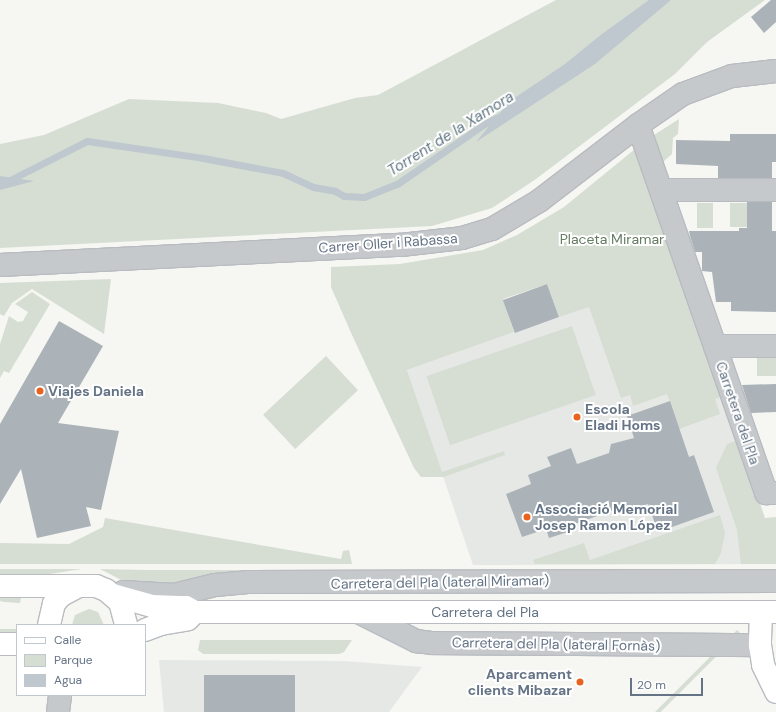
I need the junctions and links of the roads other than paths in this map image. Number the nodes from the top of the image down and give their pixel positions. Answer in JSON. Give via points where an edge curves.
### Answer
{"nodes":[{"id":1,"x":776,"y":71,"type":"edge"},
{"id":2,"x":638,"y":125,"type":"junction"},
{"id":3,"x":661,"y":190,"type":"junction"},
{"id":4,"x":776,"y":190,"type":"edge"},
{"id":5,"x":0,"y":265,"type":"edge"},
{"id":6,"x":715,"y":346,"type":"junction"},
{"id":7,"x":776,"y":346,"type":"edge"},
{"id":8,"x":776,"y":493,"type":"edge"},
{"id":9,"x":776,"y":581,"type":"edge"},
{"id":10,"x":0,"y":586,"type":"edge"},
{"id":11,"x":76,"y":587,"type":"junction"},
{"id":12,"x":110,"y":592,"type":"junction"},
{"id":13,"x":195,"y":612,"type":"junction"},
{"id":14,"x":768,"y":612,"type":"edge"},
{"id":15,"x":360,"y":613,"type":"junction"},
{"id":16,"x":48,"y":624,"type":"edge"},
{"id":17,"x":126,"y":624,"type":"edge"},
{"id":18,"x":146,"y":630,"type":"edge"},
{"id":19,"x":0,"y":644,"type":"edge"},
{"id":20,"x":16,"y":644,"type":"edge"},
{"id":21,"x":760,"y":645,"type":"junction"},
{"id":22,"x":776,"y":692,"type":"edge"},
{"id":23,"x":60,"y":696,"type":"edge"},
{"id":24,"x":58,"y":712,"type":"edge"}],
"edges":[{"from":1,"to":2,"type":"street","name":"Carrer Oller i Rabassa","via":[[732,76],[707,84],[683,94]]},
{"from":2,"to":3,"type":"street","name":"Carretera del Pla"},
{"from":2,"to":5,"type":"street","name":"Carrer Oller i Rabassa","via":[[539,201],[492,230],[462,238],[401,245]]},
{"from":3,"to":4,"type":"street"},
{"from":3,"to":6,"type":"street","name":"Carretera del Pla"},
{"from":6,"to":7,"type":"street","name":"Carretera del Pla"},
{"from":6,"to":8,"type":"street","name":"Carretera del Pla","via":[[766,493]]},
{"from":9,"to":12,"type":"street","name":"Carretera del Pla (lateral Miramar)","via":[[248,582],[160,595]]},
{"from":10,"to":11,"type":"main road"},
{"from":11,"to":12,"type":"main road","via":[[96,586]]},
{"from":11,"to":16,"type":"main road","via":[[60,596],[54,604]]},
{"from":12,"to":13,"type":"main road","via":[[152,606],[186,607]]},
{"from":12,"to":17,"type":"main road","via":[[124,611]]},
{"from":13,"to":15,"type":"main road","name":"Carretera del Pla"},
{"from":13,"to":18,"type":"main road","via":[[188,619]]},
{"from":14,"to":15,"type":"main road","name":"Carretera del Pla"},
{"from":14,"to":21,"type":"main road"},
{"from":15,"to":21,"type":"street","name":"Carretera del Pla (lateral Fornàs)","via":[[416,641],[433,643]]},
{"from":19,"to":20,"type":"main road"},
{"from":21,"to":22,"type":"main road","via":[[763,665]]},
{"from":23,"to":24,"type":"street"}]}
